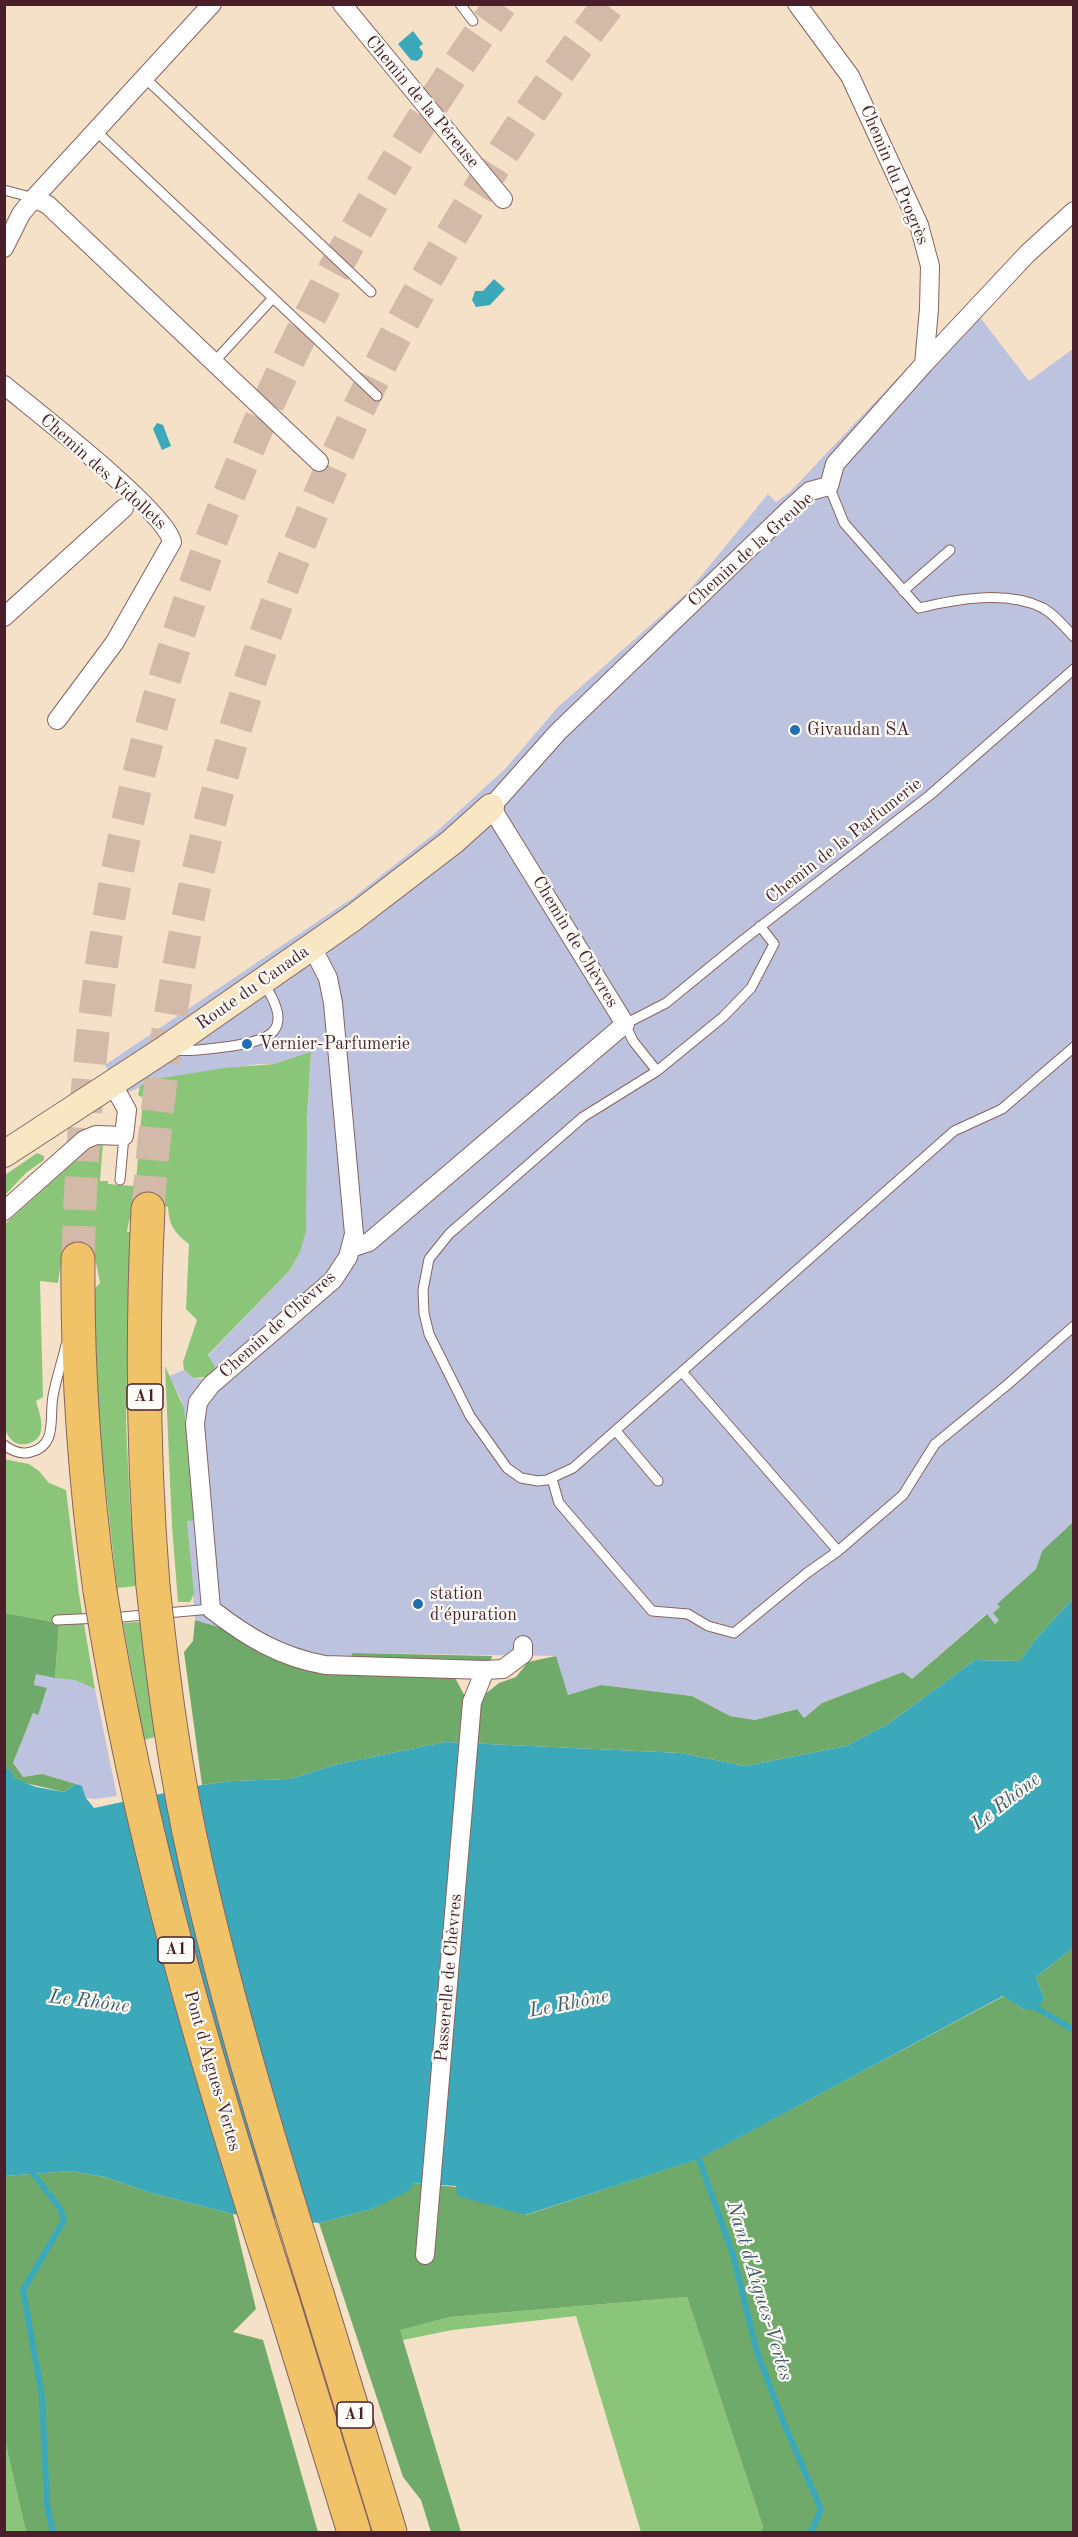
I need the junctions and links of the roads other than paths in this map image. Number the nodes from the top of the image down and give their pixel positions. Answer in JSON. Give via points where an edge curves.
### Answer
{"nodes":[{"id":1,"x":212,"y":4,"type":"edge"},
{"id":2,"x":342,"y":4,"type":"edge"},
{"id":3,"x":459,"y":4,"type":"edge"},
{"id":4,"x":797,"y":4,"type":"edge"},
{"id":5,"x":473,"y":21,"type":"dead end"},
{"id":6,"x":145,"y":78,"type":"junction"},
{"id":7,"x":96,"y":131,"type":"junction"},
{"id":8,"x":4,"y":190,"type":"edge"},
{"id":9,"x":34,"y":198,"type":"junction"},
{"id":10,"x":503,"y":199,"type":"dead end"},
{"id":11,"x":1074,"y":211,"type":"edge"},
{"id":12,"x":4,"y":248,"type":"edge"},
{"id":13,"x":371,"y":292,"type":"dead end"},
{"id":14,"x":273,"y":298,"type":"junction"},
{"id":15,"x":214,"y":362,"type":"junction"},
{"id":16,"x":924,"y":364,"type":"junction"},
{"id":17,"x":4,"y":385,"type":"edge"},
{"id":18,"x":377,"y":396,"type":"dead end"},
{"id":19,"x":319,"y":462,"type":"dead end"},
{"id":20,"x":829,"y":486,"type":"junction"},
{"id":21,"x":124,"y":508,"type":"dead end"},
{"id":22,"x":950,"y":550,"type":"dead end"},
{"id":23,"x":903,"y":591,"type":"junction"},
{"id":24,"x":4,"y":617,"type":"edge"},
{"id":25,"x":1074,"y":637,"type":"edge"},
{"id":26,"x":1074,"y":669,"type":"edge"},
{"id":27,"x":57,"y":720,"type":"dead end"},
{"id":28,"x":491,"y":807,"type":"junction"},
{"id":29,"x":760,"y":926,"type":"junction"},
{"id":30,"x":312,"y":947,"type":"junction"},
{"id":31,"x":261,"y":981,"type":"junction"},
{"id":32,"x":625,"y":1024,"type":"junction"},
{"id":33,"x":1074,"y":1047,"type":"edge"},
{"id":34,"x":165,"y":1049,"type":"junction"},
{"id":35,"x":657,"y":1071,"type":"junction"},
{"id":36,"x":112,"y":1083,"type":"junction"},
{"id":37,"x":124,"y":1136,"type":"junction"},
{"id":38,"x":4,"y":1154,"type":"edge"},
{"id":39,"x":120,"y":1180,"type":"dead end"},
{"id":40,"x":148,"y":1209,"type":"tunnel mouth"},
{"id":41,"x":4,"y":1211,"type":"edge"},
{"id":42,"x":351,"y":1248,"type":"junction"},
{"id":43,"x":78,"y":1259,"type":"tunnel mouth"},
{"id":44,"x":77,"y":1302,"type":"junction"},
{"id":45,"x":1074,"y":1326,"type":"edge"},
{"id":46,"x":682,"y":1372,"type":"junction"},
{"id":47,"x":616,"y":1431,"type":"junction"},
{"id":48,"x":4,"y":1445,"type":"edge"},
{"id":49,"x":552,"y":1479,"type":"junction"},
{"id":50,"x":658,"y":1481,"type":"dead end"},
{"id":51,"x":838,"y":1551,"type":"junction"},
{"id":52,"x":211,"y":1609,"type":"junction"},
{"id":53,"x":57,"y":1620,"type":"dead end"},
{"id":54,"x":524,"y":1645,"type":"dead end"},
{"id":55,"x":485,"y":1670,"type":"junction"},
{"id":56,"x":425,"y":2253,"type":"dead end"},
{"id":57,"x":354,"y":2532,"type":"edge"},
{"id":58,"x":390,"y":2532,"type":"edge"}],
"edges":[{"from":1,"to":6,"type":"street"},
{"from":2,"to":10,"type":"street","name":"Chemin de la Péreuse"},
{"from":3,"to":5,"type":"lane"},
{"from":4,"to":16,"type":"street","name":"Chemin du Progrès","via":[[850,76],[919,225],[930,266]]},
{"from":6,"to":7,"type":"street"},
{"from":6,"to":13,"type":"lane"},
{"from":7,"to":9,"type":"street"},
{"from":7,"to":14,"type":"lane"},
{"from":8,"to":9,"type":"lane"},
{"from":9,"to":12,"type":"street"},
{"from":9,"to":15,"type":"street","via":[[48,205]]},
{"from":11,"to":16,"type":"street","name":"Chemin de la Greube","via":[[1027,254]]},
{"from":14,"to":15,"type":"lane"},
{"from":14,"to":18,"type":"lane"},
{"from":15,"to":19,"type":"street"},
{"from":16,"to":20,"type":"street","name":"Chemin de la Greube","via":[[835,464]]},
{"from":17,"to":27,"type":"street","name":"Chemin des Vidollets","via":[[148,509],[169,530],[172,542],[115,642]]},
{"from":20,"to":23,"type":"lane","via":[[844,523]]},
{"from":20,"to":28,"type":"street","name":"Chemin de la Greube","via":[[810,491],[791,508],[558,732]]},
{"from":21,"to":24,"type":"street"},
{"from":22,"to":23,"type":"lane"},
{"from":23,"to":25,"type":"lane","via":[[919,608],[1001,598],[1028,602],[1054,616]]},
{"from":26,"to":29,"type":"lane","name":"Chemin de la Parfumerie","via":[[930,795]]},
{"from":28,"to":30,"type":"street","name":"Route du Canada","via":[[408,878]]},
{"from":28,"to":32,"type":"street","name":"Chemin de Chèvres"},
{"from":29,"to":32,"type":"lane","name":"Chemin de la Parfumerie","via":[[666,1004]]},
{"from":29,"to":35,"type":"lane","via":[[774,944],[751,988],[723,1017]]},
{"from":30,"to":31,"type":"street","name":"Route du Canada"},
{"from":30,"to":42,"type":"street","via":[[328,978],[333,1003],[354,1221]]},
{"from":31,"to":34,"type":"street","name":"Route du Canada"},
{"from":31,"to":34,"type":"lane","via":[[278,1014],[276,1027],[267,1038],[188,1052]]},
{"from":32,"to":35,"type":"lane"},
{"from":32,"to":42,"type":"street","name":"Chemin de Chèvres","via":[[369,1242]]},
{"from":33,"to":46,"type":"lane","via":[[1002,1109],[954,1131]]},
{"from":34,"to":36,"type":"street","name":"Route du Canada"},
{"from":35,"to":49,"type":"lane","via":[[583,1117],[449,1234],[435,1248],[425,1270],[424,1313],[429,1334],[470,1416],[512,1473],[529,1480]]},
{"from":36,"to":37,"type":"street","via":[[127,1110]]},
{"from":36,"to":38,"type":"street","name":"Route du Canada"},
{"from":37,"to":39,"type":"lane"},
{"from":37,"to":41,"type":"street","via":[[96,1135],[84,1140]]},
{"from":40,"to":58,"type":"highway","name":"Pont d'Aigues-Vertes","number":"A1","bridge":true,"via":[[147,1511],[177,1766],[201,1886],[238,2033]]},
{"from":42,"to":52,"type":"street","name":"Chemin de Chèvres","via":[[333,1280],[211,1384],[198,1402],[195,1424]]},
{"from":43,"to":44,"type":"highway","number":"A1"},
{"from":44,"to":48,"type":"lane","via":[[52,1398],[52,1428],[47,1441],[28,1453]]},
{"from":44,"to":57,"type":"highway","name":"Pont d'Aigues-Vertes","number":"A1","bridge":true,"via":[[83,1440],[100,1591],[125,1737],[155,1870],[200,2036]]},
{"from":45,"to":51,"type":"lane","via":[[935,1444],[903,1495]]},
{"from":46,"to":47,"type":"lane"},
{"from":46,"to":51,"type":"lane"},
{"from":47,"to":49,"type":"lane","via":[[573,1468]]},
{"from":47,"to":50,"type":"lane"},
{"from":49,"to":51,"type":"lane","via":[[559,1503],[652,1611],[688,1614],[708,1626],[734,1634]]},
{"from":52,"to":53,"type":"lane"},
{"from":52,"to":55,"type":"street","via":[[258,1642],[305,1661]]},
{"from":54,"to":55,"type":"street","via":[[524,1654],[503,1669]]},
{"from":55,"to":56,"type":"street","name":"Passerelle de Chèvres","via":[[473,1698]]}]}
